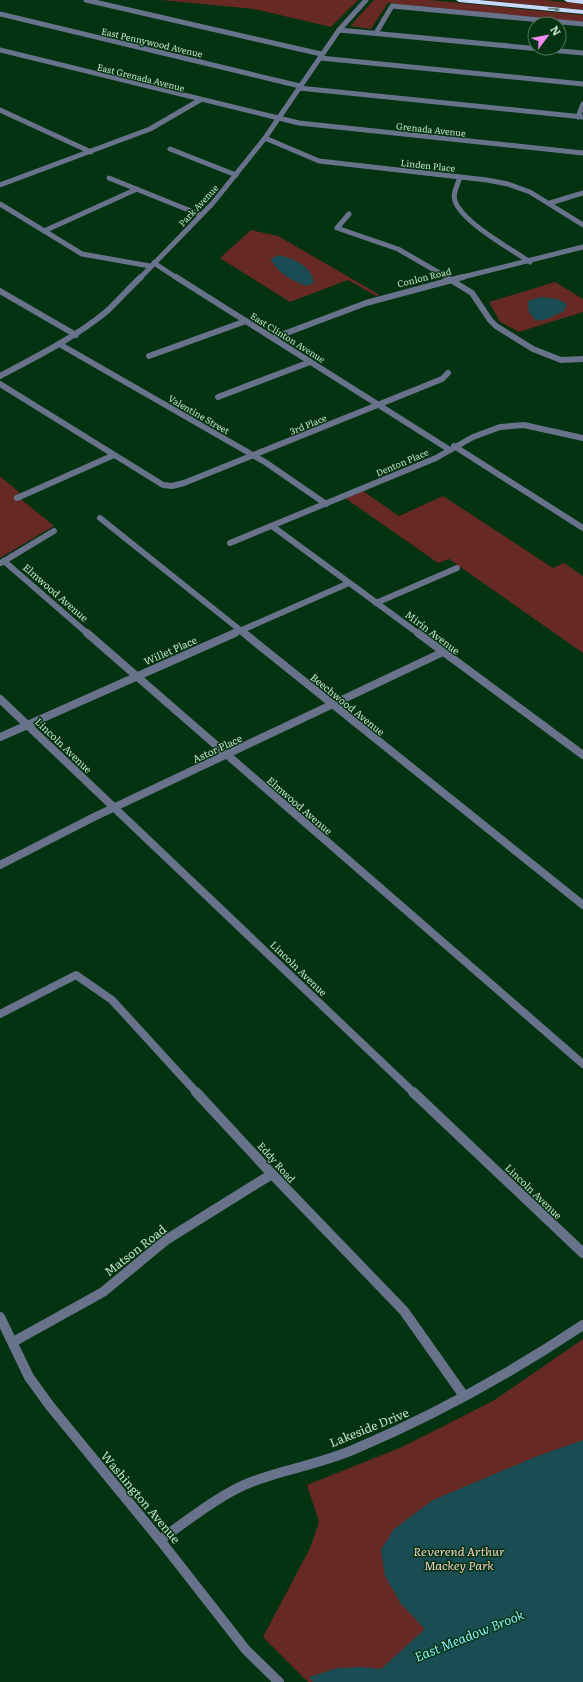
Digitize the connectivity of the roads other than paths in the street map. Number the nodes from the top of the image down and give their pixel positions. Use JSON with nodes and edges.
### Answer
{"nodes":[{"id":1,"x":86,"y":0,"type":"edge"},
{"id":2,"x":366,"y":0,"type":"edge"},
{"id":3,"x":460,"y":0,"type":"edge"},
{"id":4,"x":567,"y":0,"type":"edge"},
{"id":5,"x":583,"y":2,"type":"edge"},
{"id":6,"x":583,"y":12,"type":"edge"},
{"id":7,"x":0,"y":14,"type":"edge"},
{"id":8,"x":583,"y":24,"type":"edge"},
{"id":9,"x":339,"y":30,"type":"junction"},
{"id":10,"x":376,"y":33,"type":"junction"},
{"id":11,"x":0,"y":50,"type":"edge"},
{"id":12,"x":583,"y":53,"type":"edge"},
{"id":13,"x":320,"y":56,"type":"junction"},
{"id":14,"x":583,"y":84,"type":"edge"},
{"id":15,"x":299,"y":87,"type":"junction"},
{"id":16,"x":200,"y":100,"type":"junction"},
{"id":17,"x":583,"y":104,"type":"edge"},
{"id":18,"x":0,"y":110,"type":"edge"},
{"id":19,"x":580,"y":117,"type":"edge"},
{"id":20,"x":278,"y":119,"type":"junction"},
{"id":21,"x":265,"y":138,"type":"junction"},
{"id":22,"x":170,"y":150,"type":"dead end"},
{"id":23,"x":91,"y":152,"type":"junction"},
{"id":24,"x":583,"y":153,"type":"edge"},
{"id":25,"x":236,"y":175,"type":"junction"},
{"id":26,"x":460,"y":177,"type":"junction"},
{"id":27,"x":109,"y":178,"type":"dead end"},
{"id":28,"x":0,"y":185,"type":"edge"},
{"id":29,"x":137,"y":189,"type":"junction"},
{"id":30,"x":583,"y":193,"type":"edge"},
{"id":31,"x":550,"y":203,"type":"junction"},
{"id":32,"x":0,"y":204,"type":"edge"},
{"id":33,"x":8,"y":209,"type":"junction"},
{"id":34,"x":0,"y":212,"type":"edge"},
{"id":35,"x":348,"y":214,"type":"dead end"},
{"id":36,"x":201,"y":215,"type":"junction"},
{"id":37,"x":583,"y":225,"type":"edge"},
{"id":38,"x":44,"y":231,"type":"junction"},
{"id":39,"x":583,"y":247,"type":"edge"},
{"id":40,"x":530,"y":262,"type":"junction"},
{"id":41,"x":152,"y":265,"type":"junction"},
{"id":42,"x":450,"y":280,"type":"junction"},
{"id":43,"x":0,"y":291,"type":"edge"},
{"id":44,"x":3,"y":296,"type":"edge"},
{"id":45,"x":246,"y":321,"type":"junction"},
{"id":46,"x":76,"y":335,"type":"junction"},
{"id":47,"x":273,"y":338,"type":"junction"},
{"id":48,"x":61,"y":344,"type":"junction"},
{"id":49,"x":149,"y":356,"type":"dead end"},
{"id":50,"x":583,"y":359,"type":"edge"},
{"id":51,"x":310,"y":362,"type":"junction"},
{"id":52,"x":448,"y":373,"type":"dead end"},
{"id":53,"x":0,"y":376,"type":"edge"},
{"id":54,"x":0,"y":384,"type":"edge"},
{"id":55,"x":218,"y":397,"type":"dead end"},
{"id":56,"x":379,"y":405,"type":"junction"},
{"id":57,"x":583,"y":438,"type":"edge"},
{"id":58,"x":452,"y":448,"type":"junction"},
{"id":59,"x":114,"y":454,"type":"junction"},
{"id":60,"x":253,"y":456,"type":"junction"},
{"id":61,"x":17,"y":498,"type":"dead end"},
{"id":62,"x":326,"y":504,"type":"junction"},
{"id":63,"x":100,"y":518,"type":"dead end"},
{"id":64,"x":272,"y":526,"type":"junction"},
{"id":65,"x":583,"y":528,"type":"edge"},
{"id":66,"x":54,"y":531,"type":"dead end"},
{"id":67,"x":230,"y":543,"type":"dead end"},
{"id":68,"x":2,"y":562,"type":"edge"},
{"id":69,"x":456,"y":568,"type":"dead end"},
{"id":70,"x":349,"y":582,"type":"junction"},
{"id":71,"x":376,"y":603,"type":"junction"},
{"id":72,"x":240,"y":630,"type":"junction"},
{"id":73,"x":443,"y":652,"type":"junction"},
{"id":74,"x":137,"y":676,"type":"junction"},
{"id":75,"x":0,"y":699,"type":"edge"},
{"id":76,"x":332,"y":704,"type":"junction"},
{"id":77,"x":27,"y":725,"type":"junction"},
{"id":78,"x":0,"y":737,"type":"edge"},
{"id":79,"x":226,"y":754,"type":"junction"},
{"id":80,"x":583,"y":755,"type":"edge"},
{"id":81,"x":114,"y":808,"type":"junction"},
{"id":82,"x":0,"y":865,"type":"edge"},
{"id":83,"x":583,"y":905,"type":"edge"},
{"id":84,"x":0,"y":1014,"type":"edge"},
{"id":85,"x":583,"y":1064,"type":"edge"},
{"id":86,"x":272,"y":1174,"type":"junction"},
{"id":87,"x":583,"y":1253,"type":"edge"},
{"id":88,"x":0,"y":1317,"type":"edge"},
{"id":89,"x":583,"y":1325,"type":"edge"},
{"id":90,"x":13,"y":1342,"type":"junction"},
{"id":91,"x":464,"y":1396,"type":"junction"},
{"id":92,"x":160,"y":1540,"type":"junction"},
{"id":93,"x":279,"y":1682,"type":"edge"}],
"edges":[{"from":1,"to":13,"type":"street"},
{"from":2,"to":9,"type":"street","name":"Park Avenue"},
{"from":3,"to":6,"type":"highway","one_way":true},
{"from":4,"to":5,"type":"highway"},
{"from":7,"to":15,"type":"street","name":"East Pennywood Avenue"},
{"from":8,"to":10,"type":"street"},
{"from":9,"to":10,"type":"street"},
{"from":9,"to":13,"type":"street","name":"Park Avenue"},
{"from":10,"to":12,"type":"street"},
{"from":11,"to":16,"type":"street","name":"East Grenada Avenue"},
{"from":13,"to":14,"type":"street"},
{"from":13,"to":15,"type":"street","name":"Park Avenue"},
{"from":15,"to":19,"type":"street","name":"East Pennywood Avenue"},
{"from":15,"to":20,"type":"street","name":"Park Avenue"},
{"from":16,"to":20,"type":"street","name":"East Grenada Avenue"},
{"from":16,"to":23,"type":"street"},
{"from":17,"to":19,"type":"street"},
{"from":18,"to":23,"type":"street"},
{"from":20,"to":21,"type":"street","name":"Park Avenue"},
{"from":20,"to":24,"type":"street","name":"Grenada Avenue"},
{"from":21,"to":25,"type":"street","name":"Park Avenue"},
{"from":21,"to":26,"type":"street","name":"Linden Place"},
{"from":22,"to":25,"type":"street"},
{"from":23,"to":28,"type":"street"},
{"from":25,"to":36,"type":"street","name":"Park Avenue"},
{"from":26,"to":31,"type":"street","name":"Linden Place"},
{"from":26,"to":40,"type":"street"},
{"from":27,"to":29,"type":"street"},
{"from":29,"to":36,"type":"street"},
{"from":29,"to":38,"type":"street"},
{"from":30,"to":31,"type":"street"},
{"from":31,"to":37,"type":"street","name":"Linden Place"},
{"from":32,"to":33,"type":"street","name":"East Clinton Avenue"},
{"from":33,"to":34,"type":"street"},
{"from":33,"to":38,"type":"street","name":"East Clinton Avenue"},
{"from":35,"to":42,"type":"street"},
{"from":36,"to":41,"type":"street","name":"Park Avenue"},
{"from":38,"to":41,"type":"street","name":"East Clinton Avenue"},
{"from":39,"to":40,"type":"street","name":"Conlon Road"},
{"from":40,"to":42,"type":"street","name":"Conlon Road"},
{"from":41,"to":45,"type":"street","name":"East Clinton Avenue"},
{"from":41,"to":46,"type":"street","name":"Park Avenue"},
{"from":42,"to":47,"type":"street","name":"Conlon Road"},
{"from":42,"to":50,"type":"street"},
{"from":43,"to":44,"type":"street"},
{"from":44,"to":46,"type":"street"},
{"from":45,"to":47,"type":"street","name":"East Clinton Avenue"},
{"from":45,"to":49,"type":"street"},
{"from":46,"to":48,"type":"street","name":"Park Avenue"},
{"from":47,"to":51,"type":"street","name":"East Clinton Avenue"},
{"from":48,"to":53,"type":"street","name":"Park Avenue"},
{"from":48,"to":60,"type":"street","name":"Valentine Street"},
{"from":51,"to":55,"type":"street"},
{"from":51,"to":56,"type":"street","name":"East Clinton Avenue"},
{"from":52,"to":56,"type":"street","name":"3rd Place"},
{"from":54,"to":59,"type":"street"},
{"from":56,"to":58,"type":"street","name":"East Clinton Avenue"},
{"from":56,"to":60,"type":"street","name":"3rd Place"},
{"from":57,"to":58,"type":"street","name":"Denton Place"},
{"from":58,"to":62,"type":"street","name":"Denton Place"},
{"from":58,"to":65,"type":"street"},
{"from":59,"to":60,"type":"street","name":"3rd Place"},
{"from":59,"to":61,"type":"street"},
{"from":60,"to":62,"type":"street","name":"Valentine Street"},
{"from":62,"to":64,"type":"street","name":"Denton Place"},
{"from":63,"to":72,"type":"street","name":"Beechwood Avenue"},
{"from":64,"to":67,"type":"street","name":"Denton Place"},
{"from":64,"to":70,"type":"street","name":"Mirin Avenue"},
{"from":66,"to":68,"type":"street"},
{"from":68,"to":74,"type":"street","name":"Elmwood Avenue"},
{"from":69,"to":71,"type":"street"},
{"from":70,"to":71,"type":"street","name":"Mirin Avenue"},
{"from":70,"to":72,"type":"street","name":"Willet Place"},
{"from":71,"to":73,"type":"street","name":"Mirin Avenue"},
{"from":72,"to":74,"type":"street","name":"Willet Place"},
{"from":72,"to":76,"type":"street","name":"Beechwood Avenue"},
{"from":73,"to":76,"type":"street","name":"Astor Place"},
{"from":73,"to":80,"type":"street","name":"Mirin Avenue"},
{"from":74,"to":77,"type":"street","name":"Willet Place"},
{"from":74,"to":79,"type":"street","name":"Elmwood Avenue"},
{"from":75,"to":77,"type":"street","name":"Lincoln Avenue"},
{"from":76,"to":79,"type":"street","name":"Astor Place"},
{"from":76,"to":83,"type":"street","name":"Beechwood Avenue"},
{"from":77,"to":78,"type":"street","name":"Willet Place"},
{"from":77,"to":81,"type":"street","name":"Lincoln Avenue"},
{"from":79,"to":81,"type":"street","name":"Astor Place"},
{"from":79,"to":85,"type":"street","name":"Elmwood Avenue"},
{"from":81,"to":82,"type":"street","name":"Astor Place"},
{"from":81,"to":87,"type":"street","name":"Lincoln Avenue"},
{"from":84,"to":86,"type":"street","name":"Eddy Road"},
{"from":86,"to":90,"type":"street","name":"Matson Road"},
{"from":86,"to":91,"type":"street","name":"Eddy Road"},
{"from":88,"to":90,"type":"street","name":"Washington Avenue"},
{"from":89,"to":91,"type":"street","name":"Lakeside Drive"},
{"from":90,"to":92,"type":"street","name":"Washington Avenue"},
{"from":91,"to":92,"type":"street","name":"Lakeside Drive"},
{"from":92,"to":93,"type":"street","name":"Washington Avenue"}]}
